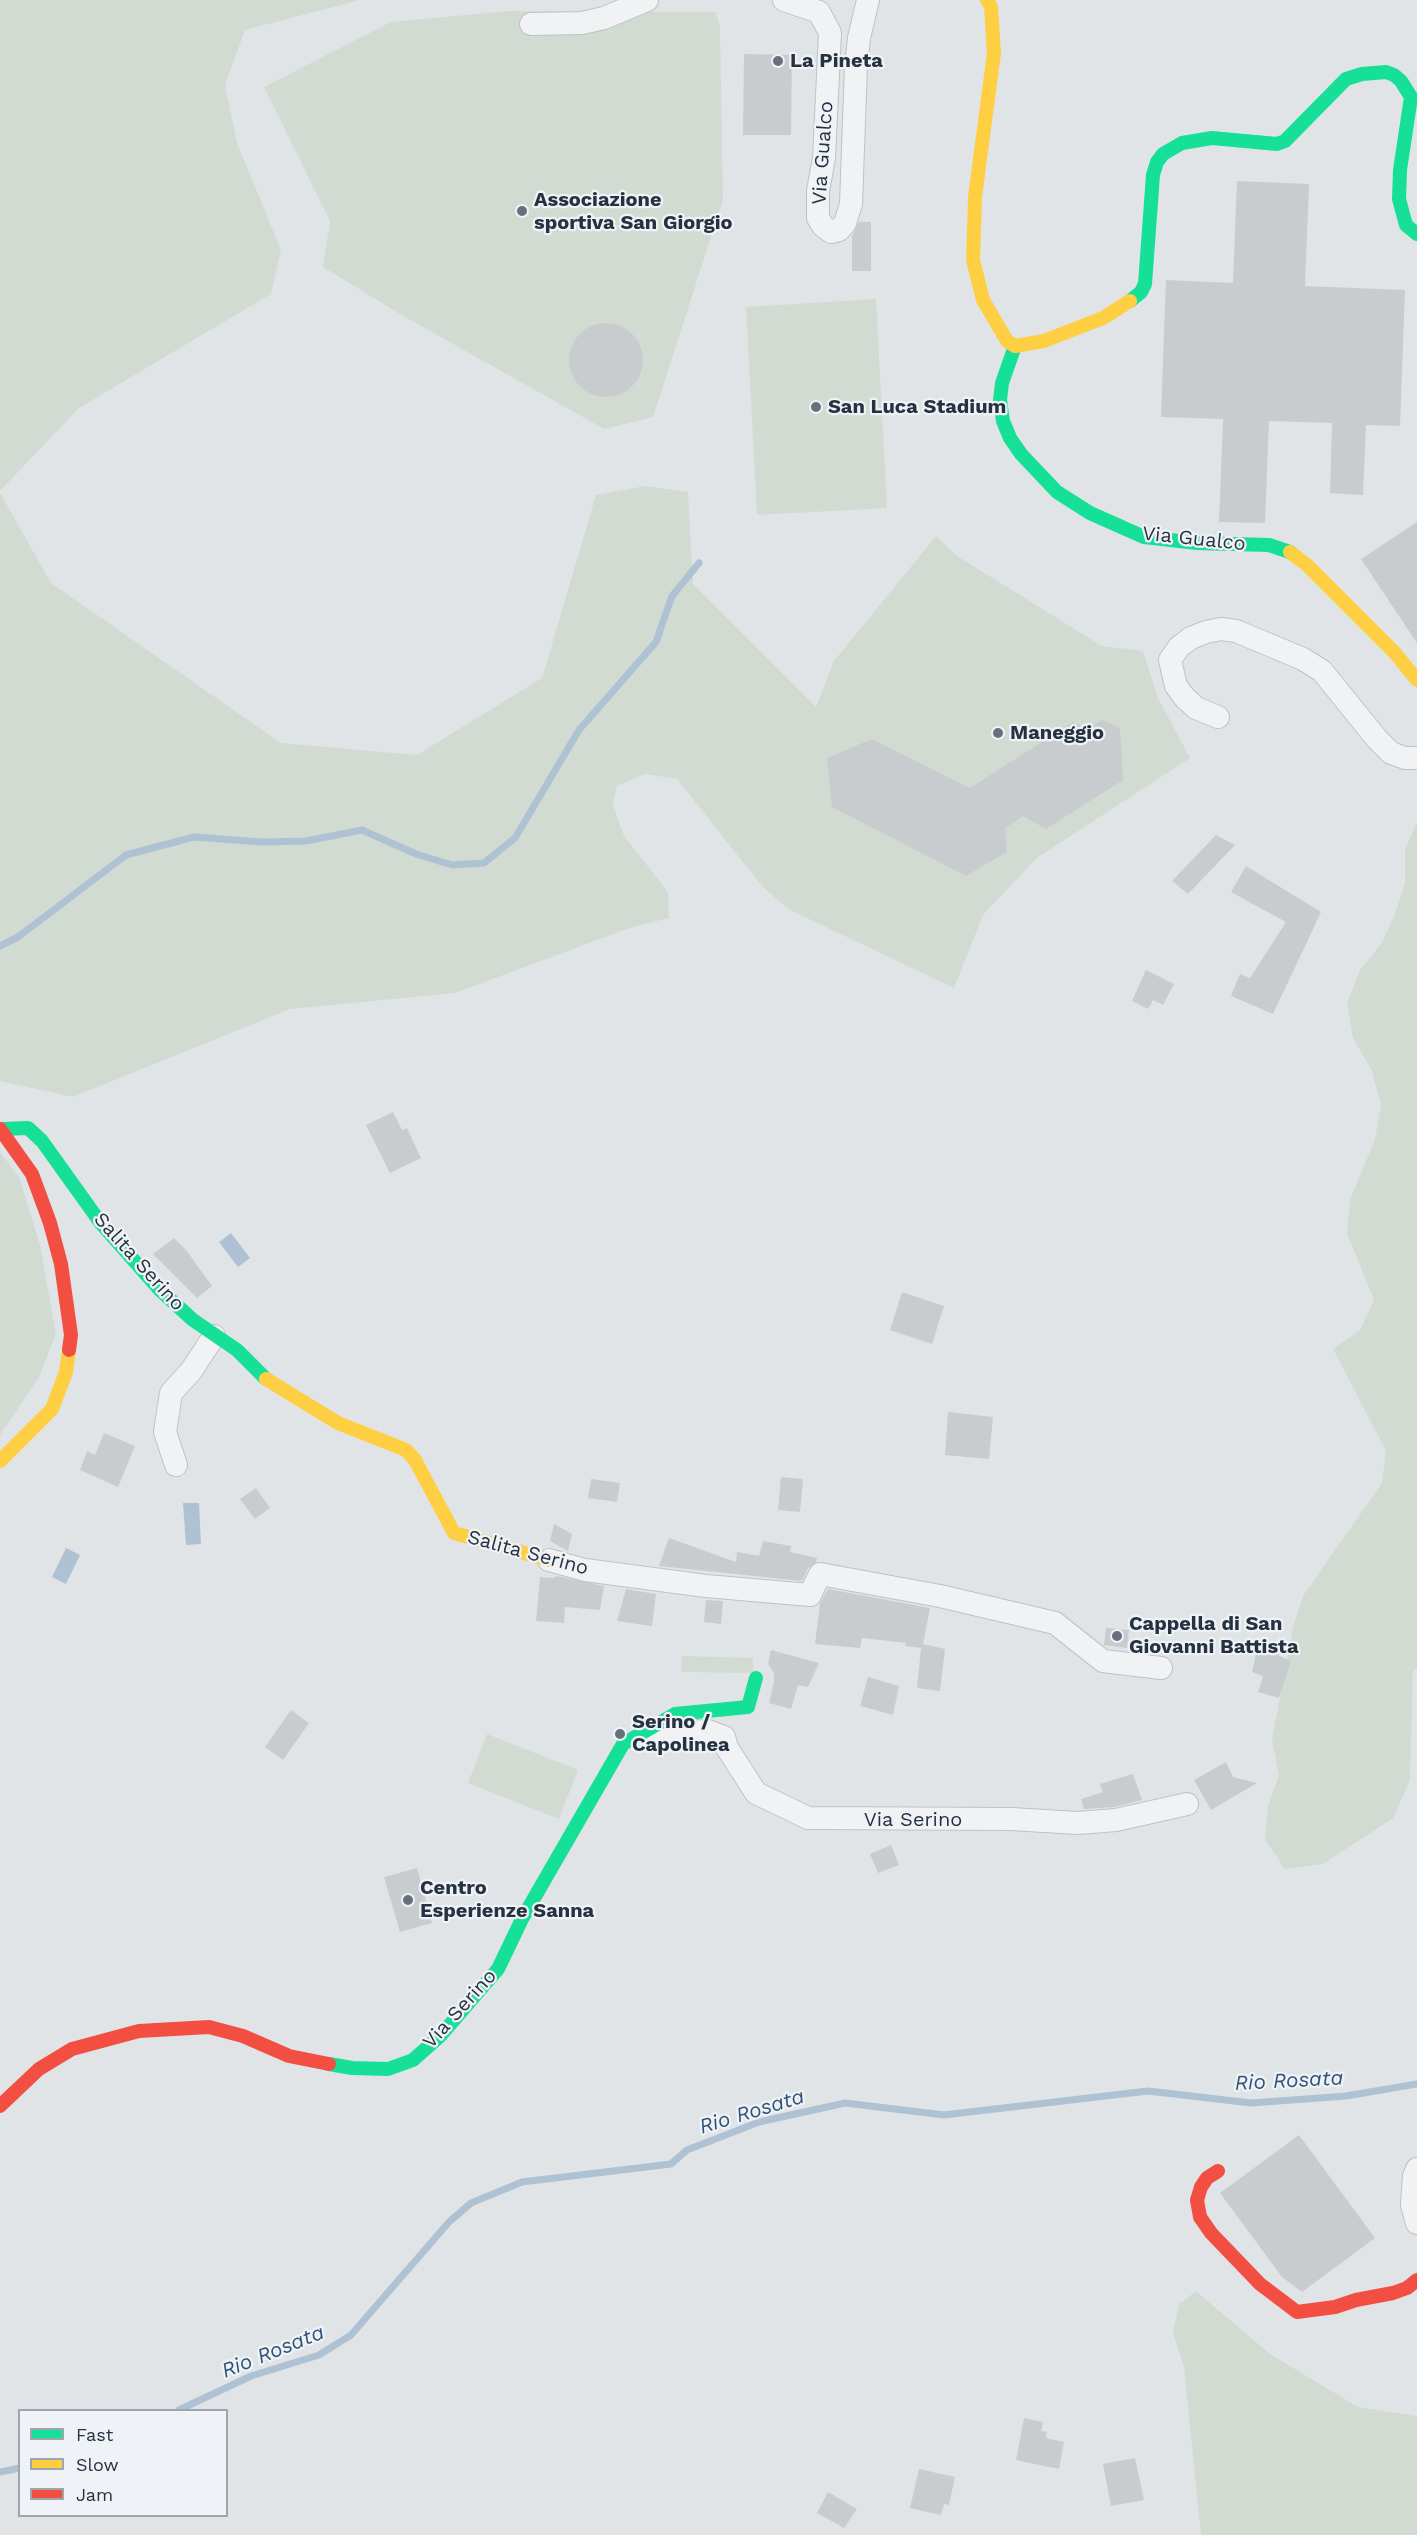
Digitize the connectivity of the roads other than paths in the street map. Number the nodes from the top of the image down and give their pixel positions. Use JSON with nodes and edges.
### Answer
{"nodes":[{"id":1,"x":647,"y":0,"type":"edge"},
{"id":2,"x":784,"y":0,"type":"edge"},
{"id":3,"x":868,"y":0,"type":"edge"},
{"id":4,"x":987,"y":0,"type":"edge"},
{"id":5,"x":531,"y":24,"type":"dead end"},
{"id":6,"x":1417,"y":234,"type":"edge"},
{"id":7,"x":1015,"y":346,"type":"junction"},
{"id":8,"x":1417,"y":680,"type":"edge"},
{"id":9,"x":1218,"y":717,"type":"dead end"},
{"id":10,"x":1417,"y":758,"type":"edge"},
{"id":11,"x":1,"y":1129,"type":"edge"},
{"id":12,"x":214,"y":1336,"type":"junction"},
{"id":13,"x":0,"y":1461,"type":"edge"},
{"id":14,"x":176,"y":1465,"type":"dead end"},
{"id":15,"x":549,"y":1560,"type":"joint"},
{"id":16,"x":1161,"y":1668,"type":"dead end"},
{"id":17,"x":756,"y":1678,"type":"dead end"},
{"id":18,"x":642,"y":1733,"type":"junction"},
{"id":19,"x":1187,"y":1804,"type":"dead end"},
{"id":20,"x":0,"y":2106,"type":"edge"},
{"id":21,"x":1417,"y":2169,"type":"edge"},
{"id":22,"x":1218,"y":2171,"type":"dead end"},
{"id":23,"x":1417,"y":2223,"type":"edge"},
{"id":24,"x":1417,"y":2280,"type":"edge"}],
"edges":[{"from":1,"to":5,"type":"street"},
{"from":2,"to":3,"type":"street","name":"Via Gualco"},
{"from":4,"to":7,"type":"street"},
{"from":6,"to":7,"type":"street"},
{"from":7,"to":8,"type":"street","name":"Via Gualco"},
{"from":9,"to":10,"type":"street"},
{"from":11,"to":12,"type":"street","name":"Salita Serino"},
{"from":11,"to":13,"type":"street"},
{"from":12,"to":14,"type":"street"},
{"from":12,"to":15,"type":"street","name":"Salita Serino"},
{"from":15,"to":16,"type":"street","name":"Salita Serino"},
{"from":17,"to":18,"type":"street","name":"Via Serino"},
{"from":18,"to":19,"type":"street","name":"Via Serino"},
{"from":18,"to":20,"type":"street","name":"Via Serino"},
{"from":21,"to":23,"type":"street"},
{"from":22,"to":24,"type":"street"}]}
